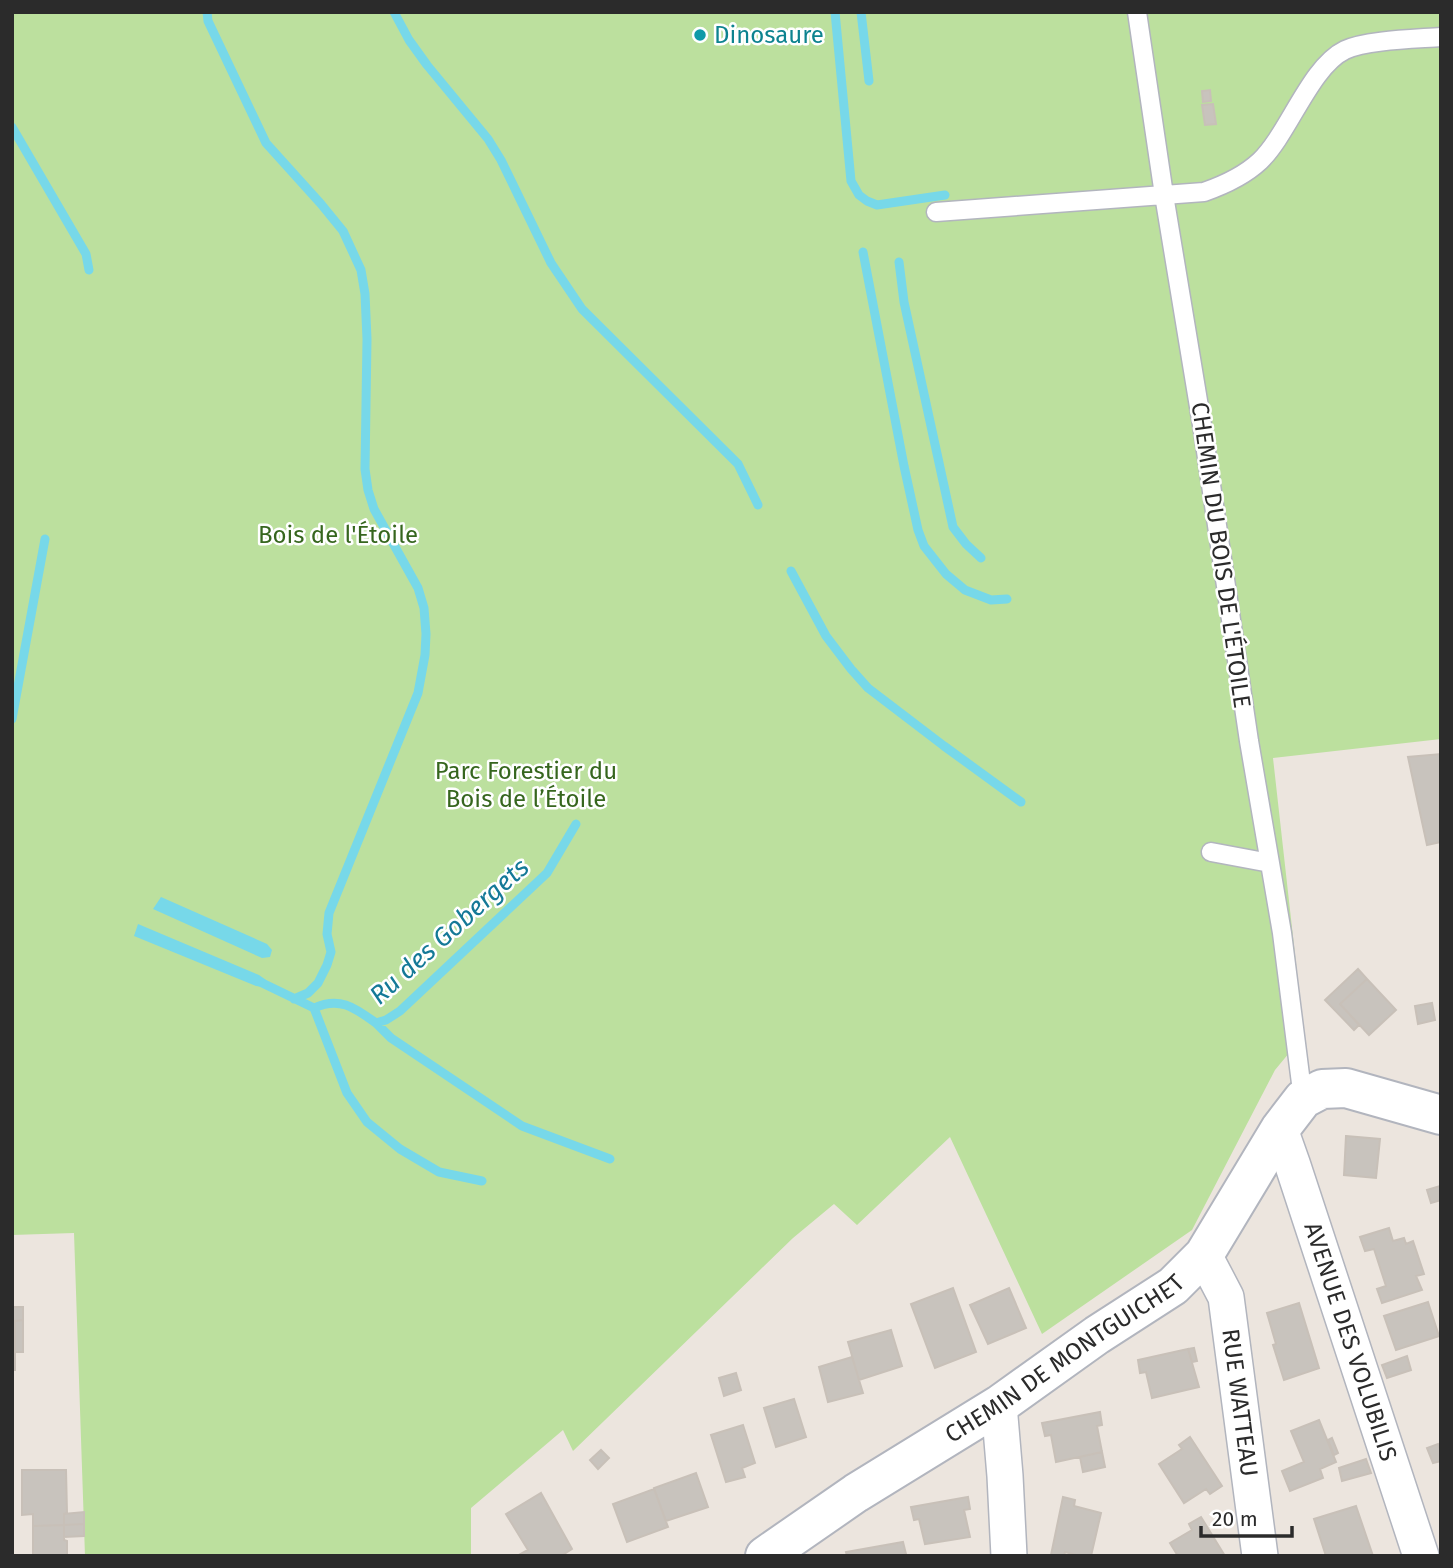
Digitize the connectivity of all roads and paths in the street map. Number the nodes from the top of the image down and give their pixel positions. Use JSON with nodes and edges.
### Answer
{"nodes":[{"id":1,"x":1137,"y":12,"type":"edge"},
{"id":2,"x":1441,"y":37,"type":"edge"},
{"id":3,"x":1164,"y":195,"type":"junction"},
{"id":4,"x":936,"y":212,"type":"dead end"},
{"id":5,"x":1211,"y":852,"type":"dead end"},
{"id":6,"x":1270,"y":863,"type":"junction"},
{"id":7,"x":1303,"y":1099,"type":"junction"},
{"id":8,"x":1441,"y":1115,"type":"edge"},
{"id":9,"x":1280,"y":1129,"type":"junction"},
{"id":10,"x":1204,"y":1255,"type":"junction"},
{"id":11,"x":999,"y":1405,"type":"junction"},
{"id":12,"x":765,"y":1556,"type":"edge"},
{"id":13,"x":1009,"y":1556,"type":"edge"},
{"id":14,"x":1260,"y":1556,"type":"edge"},
{"id":15,"x":1421,"y":1556,"type":"edge"}],
"edges":[{"from":1,"to":3,"type":"lane","name":"CHEMIN DU BOIS DE L'ÉTOILE"},
{"from":2,"to":3,"type":"lane"},
{"from":3,"to":4,"type":"lane"},
{"from":3,"to":6,"type":"lane","name":"CHEMIN DU BOIS DE L'ÉTOILE"},
{"from":5,"to":6,"type":"lane"},
{"from":6,"to":7,"type":"lane","name":"CHEMIN DU BOIS DE L'ÉTOILE"},
{"from":7,"to":8,"type":"street"},
{"from":7,"to":9,"type":"street","name":"CHEMIN DE MONTGUICHET"},
{"from":9,"to":10,"type":"street","name":"CHEMIN DE MONTGUICHET"},
{"from":9,"to":15,"type":"street","name":"AVENUE DES VOLUBILIS"},
{"from":10,"to":11,"type":"street","name":"CHEMIN DE MONTGUICHET"},
{"from":10,"to":14,"type":"street","name":"RUE WATTEAU"},
{"from":11,"to":12,"type":"street","name":"CHEMIN DE MONTGUICHET"},
{"from":11,"to":13,"type":"street"}]}
